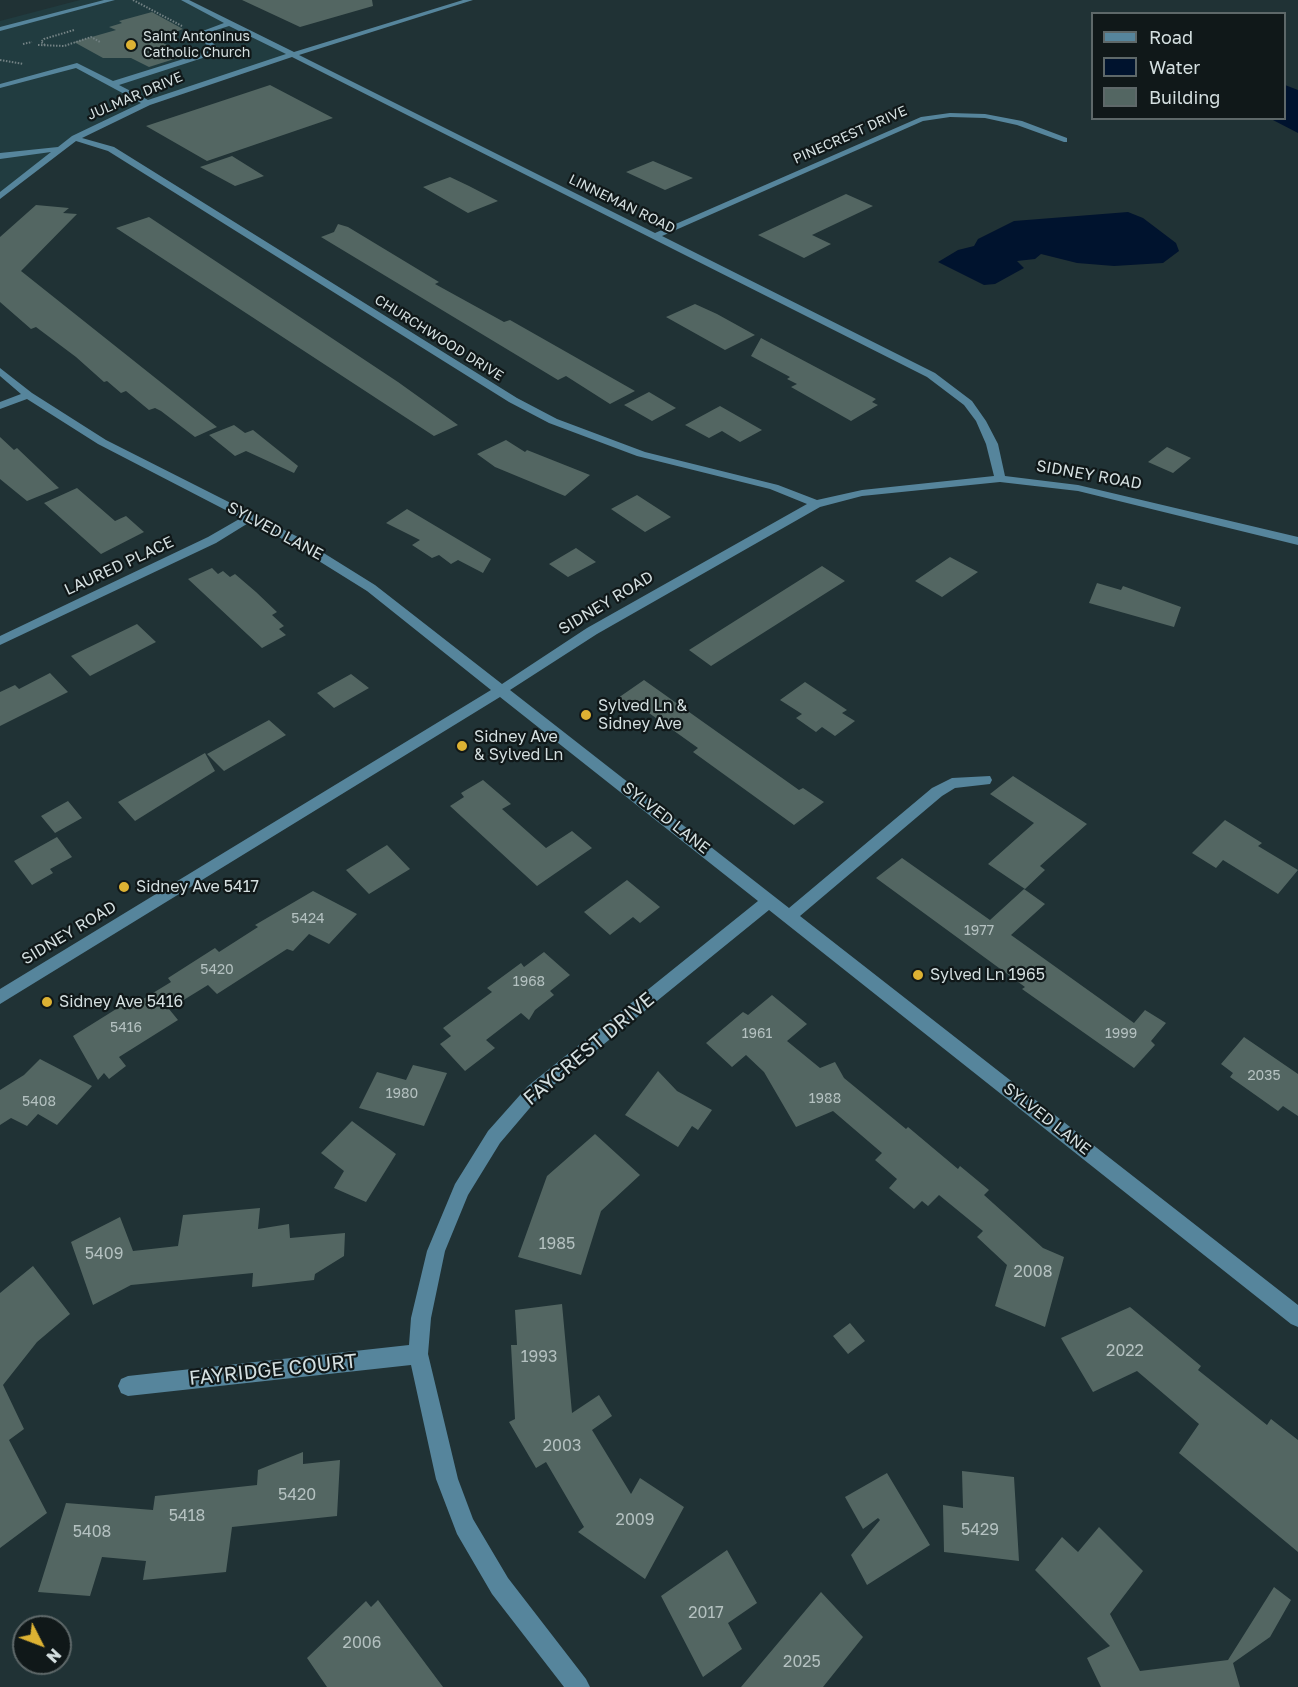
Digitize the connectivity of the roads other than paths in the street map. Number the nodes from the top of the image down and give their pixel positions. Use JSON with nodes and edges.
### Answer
{"nodes":[{"id":1,"x":112,"y":0,"type":"edge"},
{"id":2,"x":184,"y":0,"type":"edge"},
{"id":3,"x":470,"y":0,"type":"edge"},
{"id":4,"x":230,"y":23,"type":"junction"},
{"id":5,"x":0,"y":29,"type":"edge"},
{"id":6,"x":293,"y":55,"type":"junction"},
{"id":7,"x":113,"y":84,"type":"junction"},
{"id":8,"x":0,"y":86,"type":"edge"},
{"id":9,"x":147,"y":103,"type":"junction"},
{"id":10,"x":75,"y":138,"type":"junction"},
{"id":11,"x":1064,"y":140,"type":"dead end"},
{"id":12,"x":57,"y":149,"type":"junction"},
{"id":13,"x":0,"y":156,"type":"edge"},
{"id":14,"x":0,"y":182,"type":"edge"},
{"id":15,"x":9,"y":189,"type":"junction"},
{"id":16,"x":0,"y":196,"type":"edge"},
{"id":17,"x":655,"y":236,"type":"junction"},
{"id":18,"x":0,"y":371,"type":"edge"},
{"id":19,"x":28,"y":395,"type":"junction"},
{"id":20,"x":0,"y":406,"type":"edge"},
{"id":21,"x":1000,"y":478,"type":"junction"},
{"id":22,"x":816,"y":504,"type":"junction"},
{"id":23,"x":250,"y":517,"type":"junction"},
{"id":24,"x":1298,"y":541,"type":"edge"},
{"id":25,"x":0,"y":641,"type":"edge"},
{"id":26,"x":502,"y":689,"type":"junction"},
{"id":27,"x":985,"y":780,"type":"dead end"},
{"id":28,"x":771,"y":900,"type":"junction"},
{"id":29,"x":790,"y":916,"type":"junction"},
{"id":30,"x":0,"y":997,"type":"edge"},
{"id":31,"x":1298,"y":1317,"type":"edge"},
{"id":32,"x":418,"y":1354,"type":"junction"},
{"id":33,"x":128,"y":1386,"type":"dead end"},
{"id":34,"x":578,"y":1687,"type":"edge"}],
"edges":[{"from":1,"to":5,"type":"street"},
{"from":2,"to":4,"type":"street","name":"LINNEMAN ROAD"},
{"from":3,"to":6,"type":"street","name":"JULMAR DRIVE"},
{"from":4,"to":6,"type":"street","name":"LINNEMAN ROAD"},
{"from":4,"to":7,"type":"street"},
{"from":6,"to":9,"type":"street","name":"JULMAR DRIVE"},
{"from":6,"to":17,"type":"street","name":"LINNEMAN ROAD"},
{"from":7,"to":8,"type":"street"},
{"from":7,"to":9,"type":"street"},
{"from":9,"to":10,"type":"street","name":"JULMAR DRIVE"},
{"from":10,"to":12,"type":"street","name":"JULMAR DRIVE"},
{"from":10,"to":22,"type":"street","name":"CHURCHWOOD DRIVE"},
{"from":11,"to":17,"type":"street","name":"PINECREST DRIVE"},
{"from":12,"to":13,"type":"street"},
{"from":12,"to":15,"type":"street","name":"JULMAR DRIVE"},
{"from":14,"to":15,"type":"street"},
{"from":15,"to":16,"type":"street","name":"JULMAR DRIVE"},
{"from":17,"to":21,"type":"street","name":"LINNEMAN ROAD"},
{"from":18,"to":19,"type":"street","name":"SYLVED LANE"},
{"from":19,"to":20,"type":"street"},
{"from":19,"to":23,"type":"street","name":"SYLVED LANE"},
{"from":21,"to":22,"type":"street","name":"SIDNEY ROAD"},
{"from":21,"to":24,"type":"street","name":"SIDNEY ROAD"},
{"from":22,"to":26,"type":"street","name":"SIDNEY ROAD"},
{"from":23,"to":25,"type":"street","name":"LAURED PLACE"},
{"from":23,"to":26,"type":"street","name":"SYLVED LANE"},
{"from":26,"to":28,"type":"street","name":"SYLVED LANE"},
{"from":26,"to":30,"type":"street","name":"SIDNEY ROAD"},
{"from":27,"to":29,"type":"street"},
{"from":28,"to":29,"type":"street","name":"SYLVED LANE"},
{"from":28,"to":32,"type":"street","name":"FAYCREST DRIVE"},
{"from":29,"to":31,"type":"street","name":"SYLVED LANE"},
{"from":32,"to":33,"type":"street","name":"FAYRIDGE COURT"},
{"from":32,"to":34,"type":"street","name":"FAYCREST DRIVE"}]}
